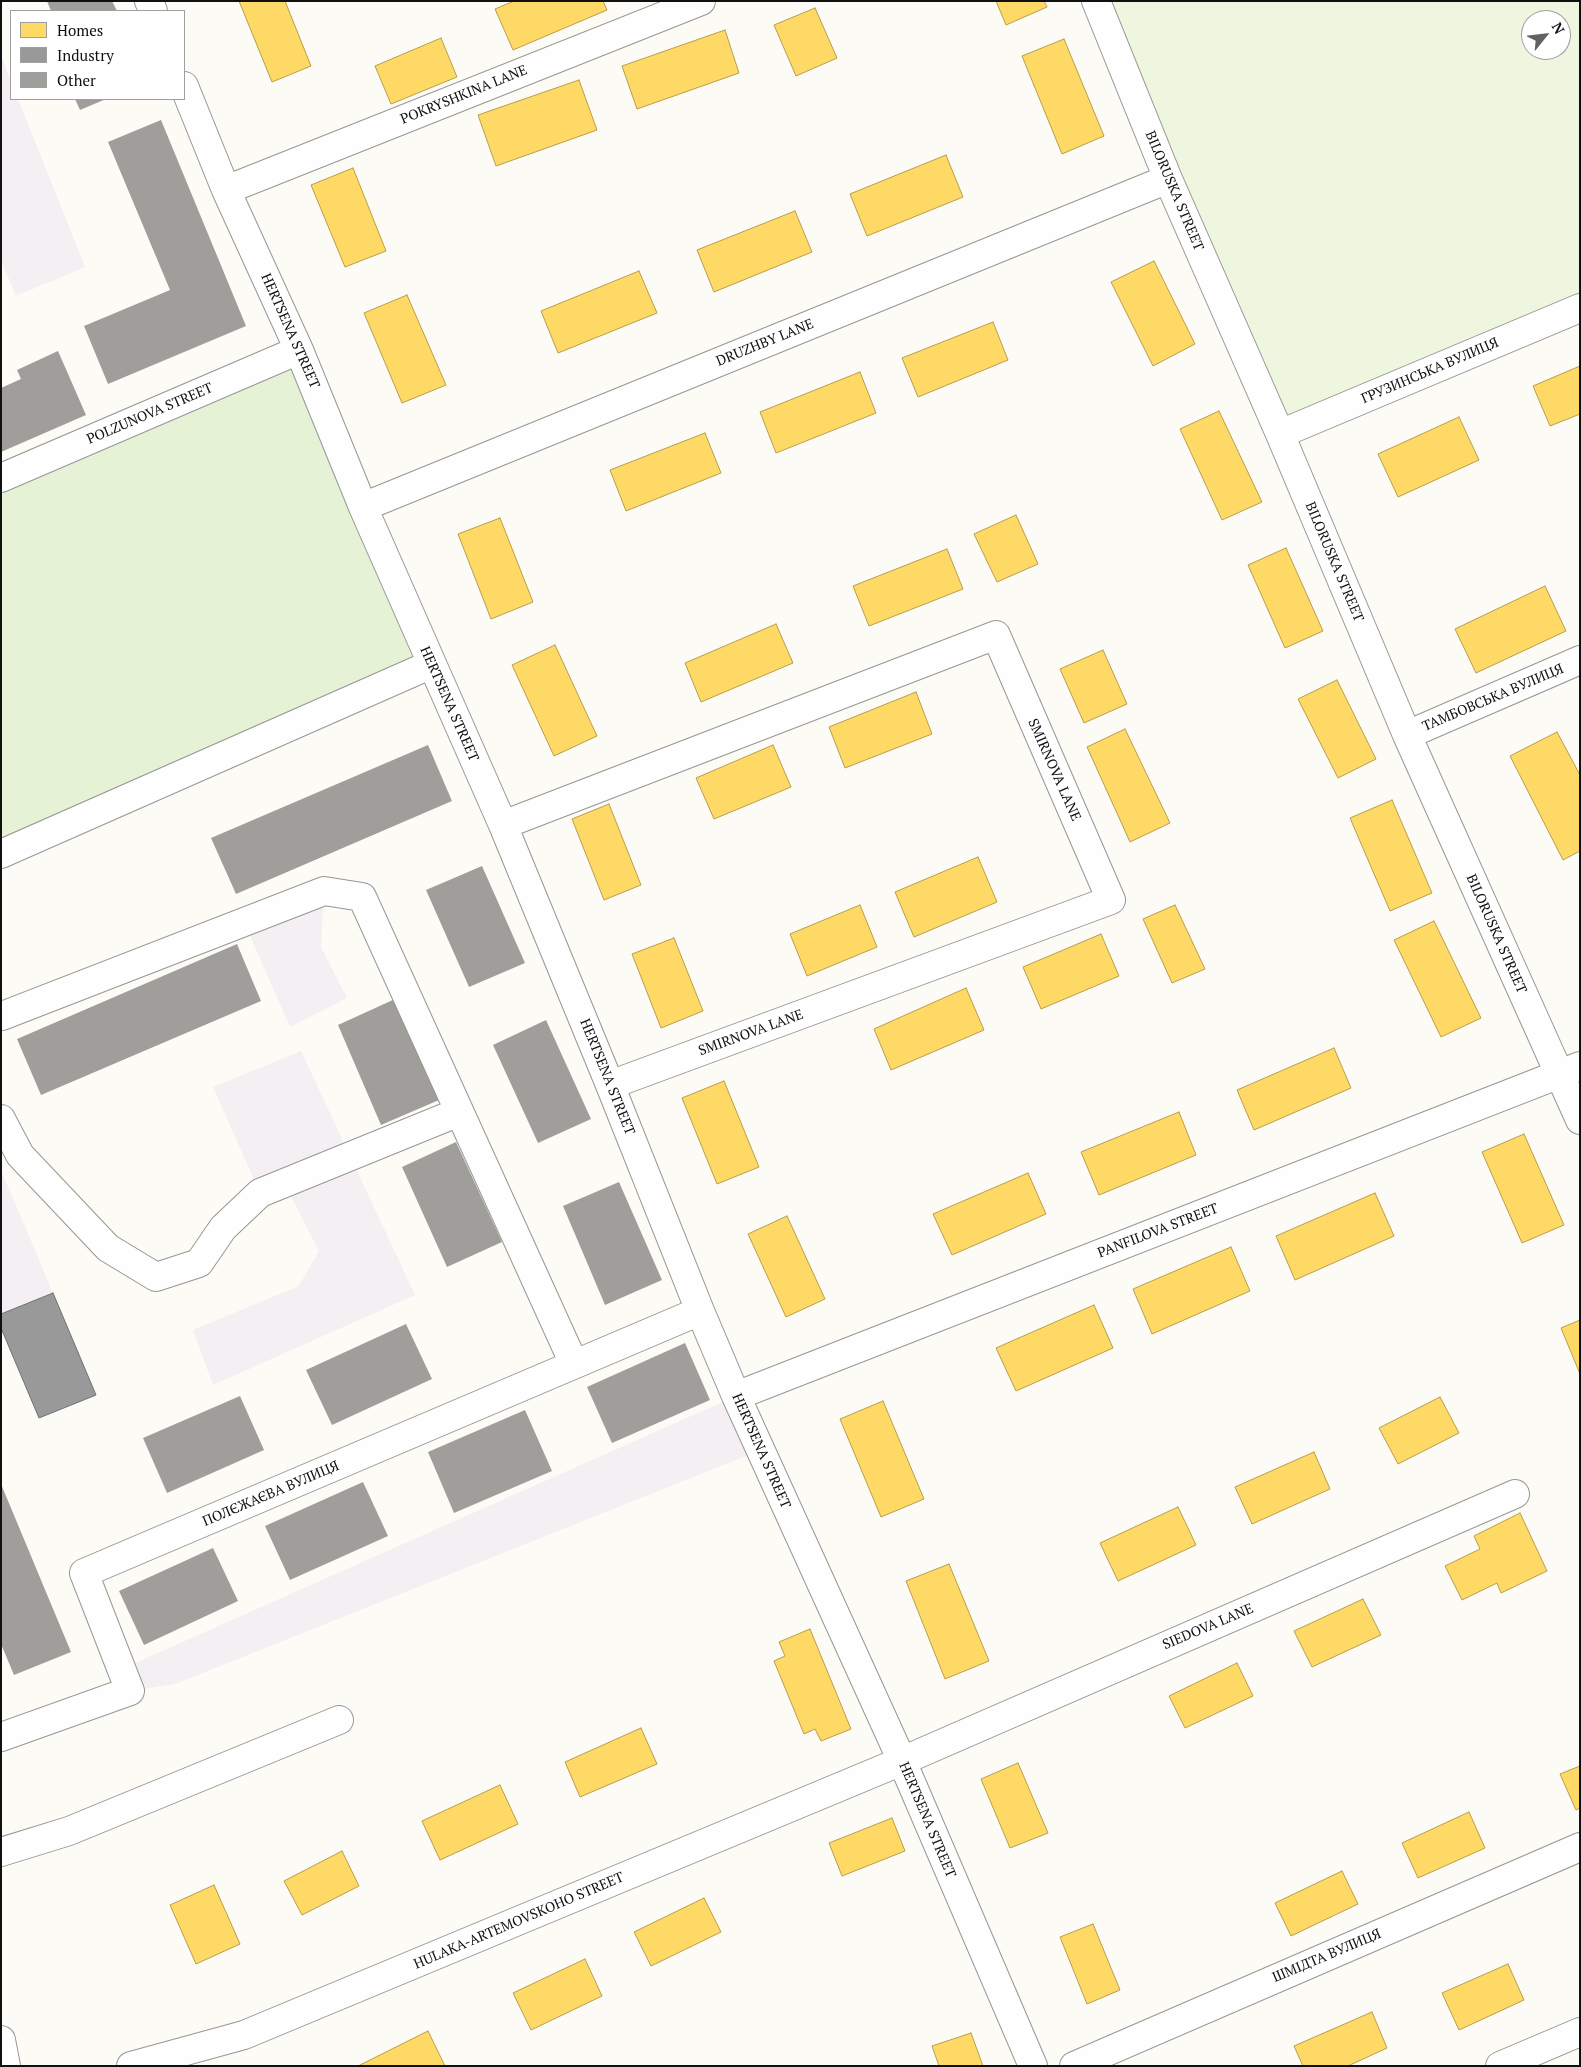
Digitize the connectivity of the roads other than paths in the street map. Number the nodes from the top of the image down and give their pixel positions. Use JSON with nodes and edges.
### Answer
{"nodes":[{"id":1,"x":701,"y":1,"type":"edge"},
{"id":2,"x":1096,"y":1,"type":"edge"},
{"id":3,"x":185,"y":88,"type":"edge"},
{"id":4,"x":1168,"y":179,"type":"junction"},
{"id":5,"x":226,"y":190,"type":"junction"},
{"id":6,"x":1580,"y":308,"type":"edge"},
{"id":7,"x":299,"y":350,"type":"junction"},
{"id":8,"x":1280,"y":434,"type":"junction"},
{"id":9,"x":1,"y":478,"type":"edge"},
{"id":10,"x":363,"y":507,"type":"junction"},
{"id":11,"x":1580,"y":660,"type":"edge"},
{"id":12,"x":432,"y":664,"type":"junction"},
{"id":13,"x":1407,"y":735,"type":"junction"},
{"id":14,"x":503,"y":825,"type":"junction"},
{"id":15,"x":1,"y":854,"type":"edge"},
{"id":16,"x":2,"y":1016,"type":"edge"},
{"id":17,"x":1570,"y":1071,"type":"edge"},
{"id":18,"x":610,"y":1085,"type":"junction"},
{"id":19,"x":459,"y":1112,"type":"junction"},
{"id":20,"x":1,"y":1119,"type":"edge"},
{"id":21,"x":1580,"y":1120,"type":"edge"},
{"id":22,"x":700,"y":1311,"type":"junction"},
{"id":23,"x":574,"y":1364,"type":"junction"},
{"id":24,"x":736,"y":1396,"type":"junction"},
{"id":25,"x":1515,"y":1494,"type":"dead end"},
{"id":26,"x":338,"y":1720,"type":"dead end"},
{"id":27,"x":1,"y":1737,"type":"edge"},
{"id":28,"x":902,"y":1761,"type":"junction"},
{"id":29,"x":1580,"y":1847,"type":"edge"},
{"id":30,"x":1,"y":1852,"type":"edge"},
{"id":31,"x":1580,"y":2032,"type":"edge"},
{"id":32,"x":1,"y":2040,"type":"edge"},
{"id":33,"x":6,"y":2066,"type":"edge"},
{"id":34,"x":131,"y":2066,"type":"edge"},
{"id":35,"x":1033,"y":2066,"type":"edge"},
{"id":36,"x":1074,"y":2066,"type":"edge"},
{"id":37,"x":1500,"y":2066,"type":"edge"}],
"edges":[{"from":1,"to":5,"type":"street","name":"POKRYSHKINA LANE"},
{"from":2,"to":4,"type":"street","name":"BILORUSKA STREET"},
{"from":3,"to":5,"type":"street","name":"HERTSENA STREET"},
{"from":4,"to":8,"type":"street","name":"BILORUSKA STREET"},
{"from":4,"to":10,"type":"street","name":"DRUZHBY LANE"},
{"from":5,"to":7,"type":"street","name":"HERTSENA STREET"},
{"from":6,"to":8,"type":"street","name":"ГРУЗИНСЬКА ВУЛИЦЯ"},
{"from":7,"to":9,"type":"street","name":"POLZUNOVA STREET"},
{"from":7,"to":10,"type":"street","name":"HERTSENA STREET"},
{"from":8,"to":13,"type":"street","name":"BILORUSKA STREET"},
{"from":10,"to":12,"type":"street","name":"HERTSENA STREET"},
{"from":11,"to":13,"type":"street","name":"ТАМБОВСЬКА ВУЛИЦЯ"},
{"from":12,"to":14,"type":"street","name":"HERTSENA STREET"},
{"from":12,"to":15,"type":"street"},
{"from":13,"to":17,"type":"street","name":"BILORUSKA STREET"},
{"from":14,"to":18,"type":"street","name":"HERTSENA STREET"},
{"from":14,"to":18,"type":"street","name":"SMIRNOVA LANE"},
{"from":16,"to":19,"type":"street"},
{"from":17,"to":21,"type":"street","name":"BILORUSKA STREET"},
{"from":17,"to":24,"type":"street","name":"PANFILOVA STREET"},
{"from":18,"to":22,"type":"street","name":"HERTSENA STREET"},
{"from":19,"to":20,"type":"street"},
{"from":19,"to":23,"type":"street"},
{"from":22,"to":23,"type":"street","name":"ПОЛЄЖАЄВА ВУЛИЦЯ"},
{"from":22,"to":24,"type":"street","name":"HERTSENA STREET"},
{"from":23,"to":27,"type":"street","name":"ПОЛЄЖАЄВА ВУЛИЦЯ"},
{"from":24,"to":28,"type":"street","name":"HERTSENA STREET"},
{"from":25,"to":28,"type":"street","name":"SIEDOVA LANE"},
{"from":26,"to":30,"type":"street"},
{"from":28,"to":34,"type":"street","name":"HULAKA-ARTEMOVSKOHO STREET"},
{"from":28,"to":35,"type":"street","name":"HERTSENA STREET"},
{"from":29,"to":36,"type":"street","name":"ШМІДТА ВУЛИЦЯ"},
{"from":31,"to":37,"type":"street"},
{"from":32,"to":33,"type":"street"}]}
